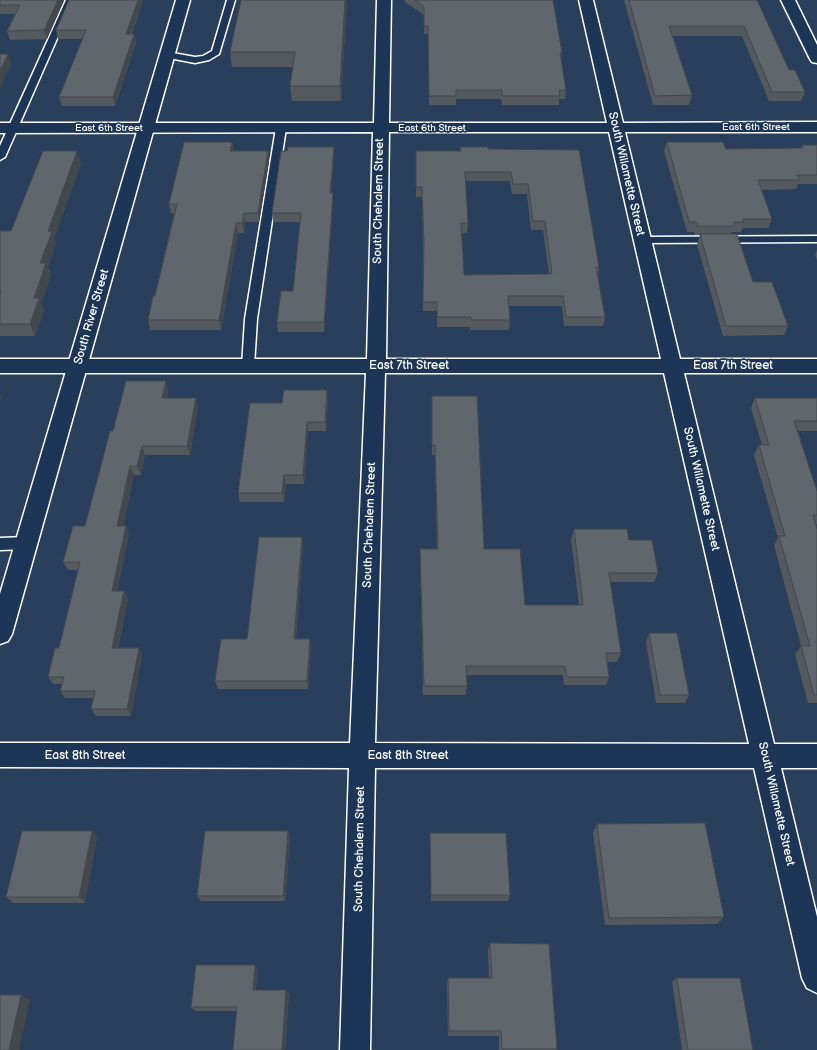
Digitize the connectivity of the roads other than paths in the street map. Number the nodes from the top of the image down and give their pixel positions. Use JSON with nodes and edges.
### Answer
{"nodes":[{"id":1,"x":70,"y":0,"type":"edge"},
{"id":2,"x":183,"y":0,"type":"edge"},
{"id":3,"x":231,"y":0,"type":"edge"},
{"id":4,"x":384,"y":0,"type":"edge"},
{"id":5,"x":586,"y":0,"type":"edge"},
{"id":6,"x":788,"y":0,"type":"edge"},
{"id":7,"x":813,"y":42,"type":"edge"},
{"id":8,"x":167,"y":55,"type":"junction"},
{"id":9,"x":817,"y":59,"type":"edge"},
{"id":10,"x":817,"y":127,"type":"edge"},
{"id":11,"x":6,"y":128,"type":"edge"},
{"id":12,"x":146,"y":128,"type":"junction"},
{"id":13,"x":281,"y":128,"type":"junction"},
{"id":14,"x":380,"y":128,"type":"junction"},
{"id":15,"x":615,"y":128,"type":"junction"},
{"id":16,"x":0,"y":157,"type":"edge"},
{"id":17,"x":817,"y":239,"type":"edge"},
{"id":18,"x":642,"y":240,"type":"junction"},
{"id":19,"x":0,"y":366,"type":"edge"},
{"id":20,"x":78,"y":366,"type":"junction"},
{"id":21,"x":248,"y":366,"type":"junction"},
{"id":22,"x":376,"y":366,"type":"junction"},
{"id":23,"x":672,"y":366,"type":"junction"},
{"id":24,"x":817,"y":366,"type":"edge"},
{"id":25,"x":0,"y":544,"type":"edge"},
{"id":26,"x":26,"y":544,"type":"junction"},
{"id":27,"x":0,"y":634,"type":"edge"},
{"id":28,"x":0,"y":756,"type":"edge"},
{"id":29,"x":362,"y":756,"type":"junction"},
{"id":30,"x":765,"y":756,"type":"junction"},
{"id":31,"x":817,"y":756,"type":"edge"},
{"id":32,"x":817,"y":978,"type":"edge"},
{"id":33,"x":355,"y":1050,"type":"edge"}],
"edges":[{"from":1,"to":11,"type":"lane"},
{"from":2,"to":8,"type":"street","name":"South River Street"},
{"from":3,"to":8,"type":"lane"},
{"from":4,"to":14,"type":"street","name":"South Chehalem Street"},
{"from":5,"to":15,"type":"street","name":"South Willamette Street"},
{"from":6,"to":7,"type":"street"},
{"from":7,"to":9,"type":"street"},
{"from":8,"to":12,"type":"street","name":"South River Street"},
{"from":10,"to":15,"type":"street","name":"East 6th Street"},
{"from":11,"to":12,"type":"street","name":"East 6th Street"},
{"from":11,"to":16,"type":"lane"},
{"from":12,"to":13,"type":"street","name":"East 6th Street"},
{"from":12,"to":20,"type":"street","name":"South River Street"},
{"from":13,"to":14,"type":"street","name":"East 6th Street"},
{"from":13,"to":21,"type":"lane"},
{"from":14,"to":15,"type":"street","name":"East 6th Street"},
{"from":14,"to":22,"type":"street","name":"South Chehalem Street"},
{"from":15,"to":18,"type":"street","name":"South Willamette Street"},
{"from":17,"to":18,"type":"lane"},
{"from":18,"to":23,"type":"street","name":"South Willamette Street"},
{"from":19,"to":20,"type":"street","name":"East 7th Street"},
{"from":20,"to":21,"type":"street","name":"East 7th Street"},
{"from":20,"to":26,"type":"street","name":"South River Street"},
{"from":21,"to":22,"type":"street","name":"East 7th Street"},
{"from":22,"to":23,"type":"street","name":"East 7th Street"},
{"from":22,"to":29,"type":"street","name":"South Chehalem Street"},
{"from":23,"to":24,"type":"street","name":"East 7th Street"},
{"from":23,"to":30,"type":"street","name":"South Willamette Street"},
{"from":25,"to":26,"type":"lane"},
{"from":26,"to":27,"type":"street","name":"South River Street"},
{"from":28,"to":29,"type":"street","name":"East 8th Street"},
{"from":29,"to":30,"type":"street","name":"East 8th Street"},
{"from":29,"to":33,"type":"street","name":"South Chehalem Street"},
{"from":30,"to":31,"type":"street","name":"East 8th Street"},
{"from":30,"to":32,"type":"street","name":"South Willamette Street"}]}
